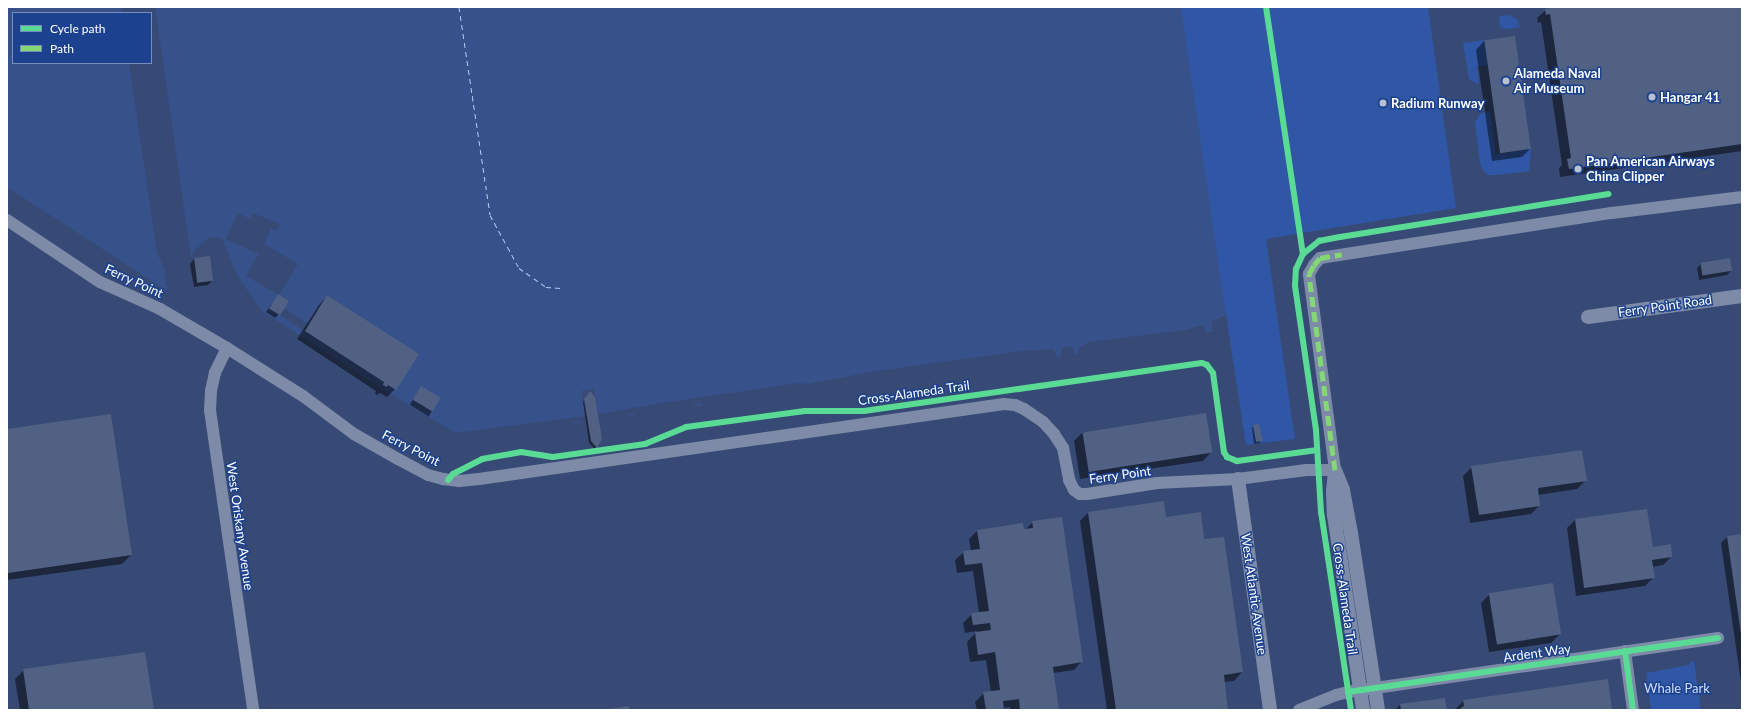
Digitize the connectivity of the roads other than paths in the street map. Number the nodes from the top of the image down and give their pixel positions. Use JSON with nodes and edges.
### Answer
{"nodes":[{"id":1,"x":1742,"y":197,"type":"edge"},
{"id":2,"x":7,"y":220,"type":"edge"},
{"id":3,"x":1742,"y":296,"type":"edge"},
{"id":4,"x":1588,"y":317,"type":"dead end"},
{"id":5,"x":227,"y":348,"type":"junction"},
{"id":6,"x":1335,"y":470,"type":"junction"},
{"id":7,"x":1238,"y":479,"type":"junction"},
{"id":8,"x":1718,"y":638,"type":"dead end"},
{"id":9,"x":1625,"y":651,"type":"junction"},
{"id":10,"x":1374,"y":688,"type":"junction"},
{"id":11,"x":1360,"y":690,"type":"junction"},
{"id":12,"x":253,"y":710,"type":"edge"},
{"id":13,"x":1270,"y":710,"type":"edge"},
{"id":14,"x":1299,"y":710,"type":"edge"},
{"id":15,"x":1363,"y":710,"type":"edge"},
{"id":16,"x":1378,"y":710,"type":"edge"},
{"id":17,"x":1633,"y":710,"type":"edge"}],
"edges":[{"from":1,"to":6,"type":"street"},
{"from":2,"to":5,"type":"street","name":"Ferry Point"},
{"from":3,"to":4,"type":"street","name":"Ferry Point Road"},
{"from":5,"to":7,"type":"street","name":"Ferry Point"},
{"from":5,"to":12,"type":"street","name":"West Oriskany Avenue"},
{"from":6,"to":7,"type":"street","name":"Ferry Point"},
{"from":6,"to":10,"type":"street"},
{"from":6,"to":11,"type":"street"},
{"from":7,"to":13,"type":"street","name":"West Atlantic Avenue"},
{"from":8,"to":9,"type":"street","name":"Ardent Way"},
{"from":9,"to":10,"type":"street","name":"Ardent Way"},
{"from":9,"to":17,"type":"street"},
{"from":10,"to":11,"type":"street","name":"Ardent Way"},
{"from":10,"to":16,"type":"street"},
{"from":11,"to":14,"type":"street","name":"Ardent Way"},
{"from":11,"to":15,"type":"street"}]}
